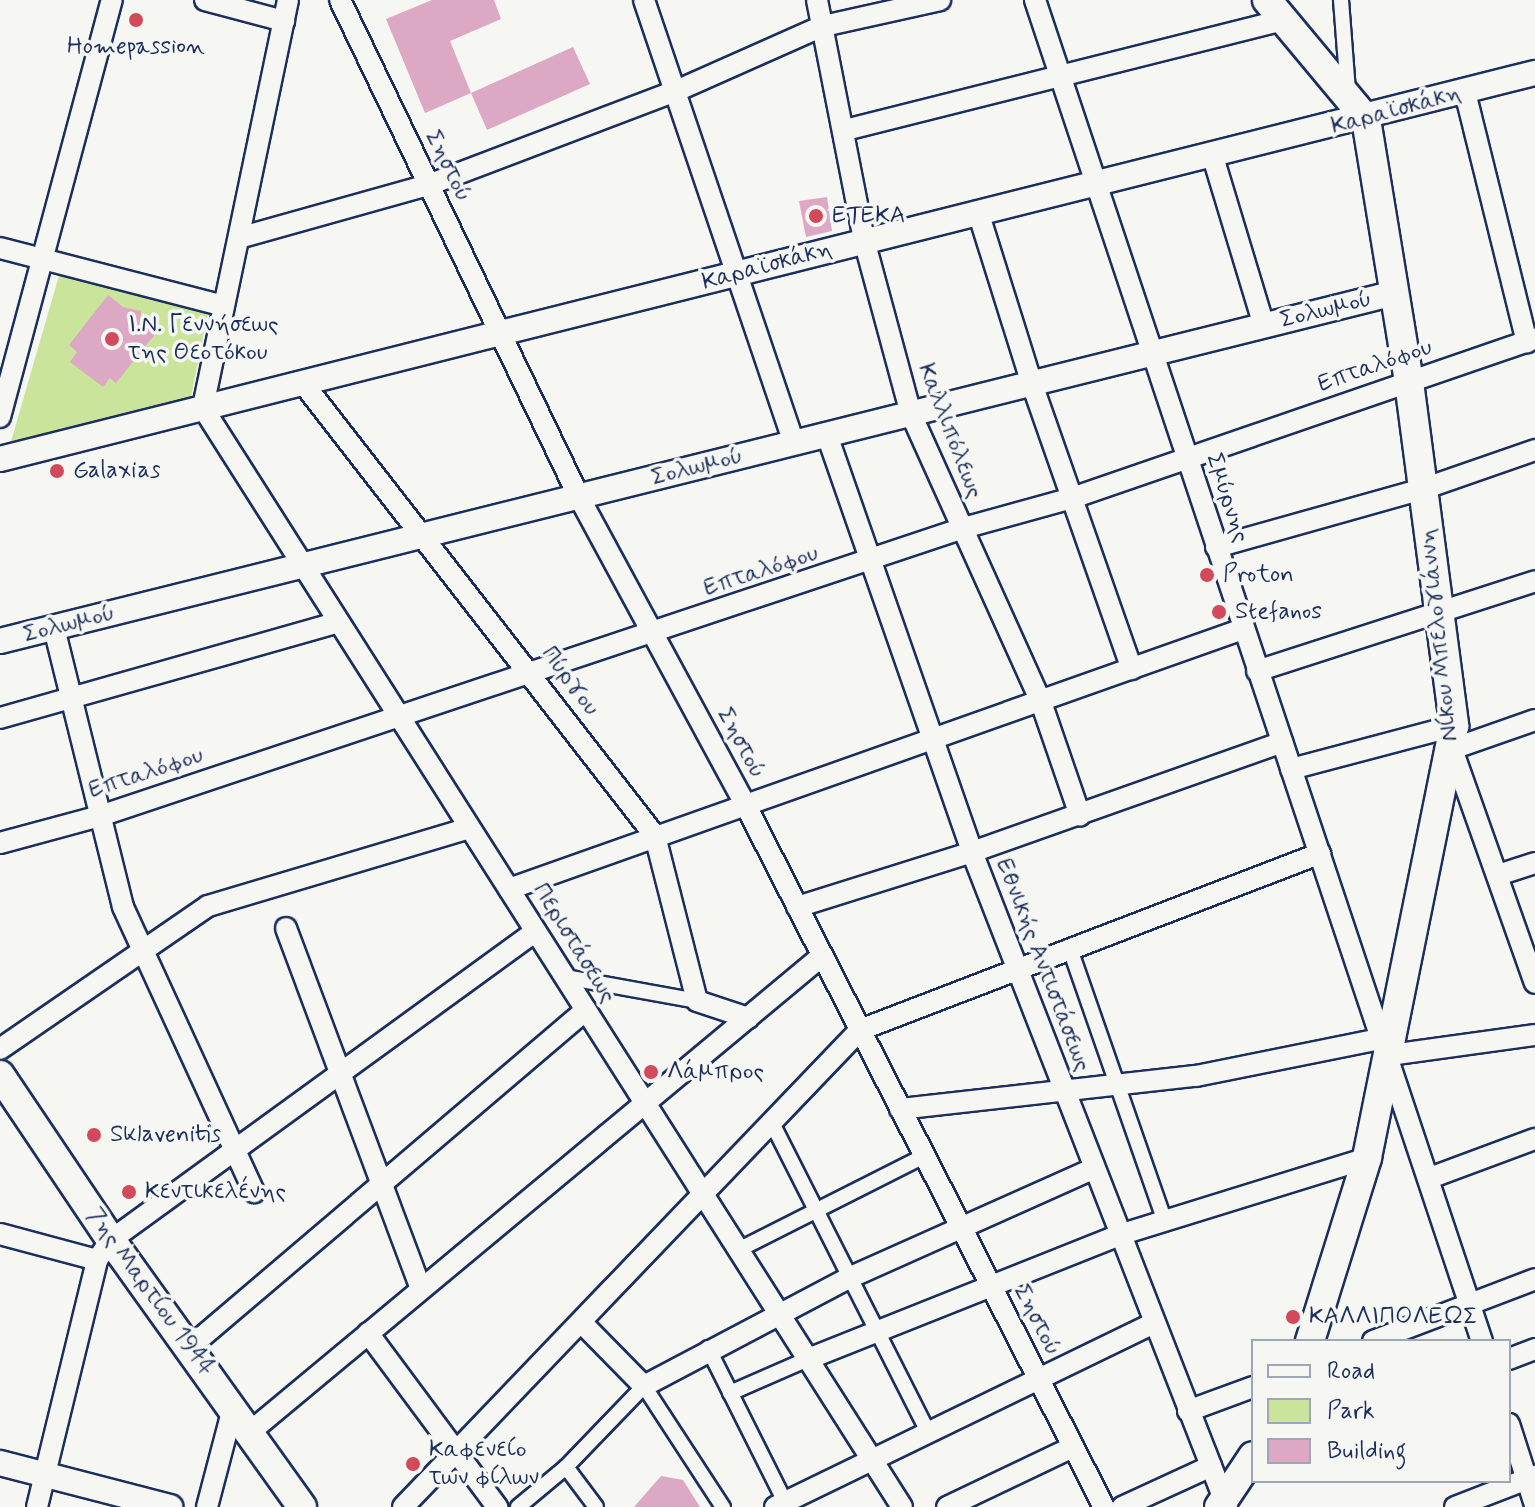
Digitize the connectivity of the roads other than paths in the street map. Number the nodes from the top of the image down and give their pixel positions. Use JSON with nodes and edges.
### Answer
{"nodes":[{"id":1,"x":112,"y":0,"type":"edge"},
{"id":2,"x":205,"y":0,"type":"edge"},
{"id":3,"x":288,"y":0,"type":"edge"},
{"id":4,"x":340,"y":0,"type":"edge"},
{"id":5,"x":644,"y":0,"type":"edge"},
{"id":6,"x":817,"y":0,"type":"edge"},
{"id":7,"x":940,"y":0,"type":"edge"},
{"id":8,"x":1035,"y":0,"type":"edge"},
{"id":9,"x":1341,"y":0,"type":"edge"},
{"id":10,"x":1276,"y":10,"type":"edge"},
{"id":11,"x":284,"y":21,"type":"junction"},
{"id":12,"x":823,"y":26,"type":"junction"},
{"id":13,"x":1535,"y":73,"type":"edge"},
{"id":14,"x":1059,"y":77,"type":"junction"},
{"id":15,"x":676,"y":91,"type":"junction"},
{"id":16,"x":1465,"y":92,"type":"junction"},
{"id":17,"x":1348,"y":93,"type":"junction"},
{"id":18,"x":1366,"y":119,"type":"junction"},
{"id":19,"x":845,"y":130,"type":"junction"},
{"id":20,"x":1213,"y":157,"type":"junction"},
{"id":21,"x":428,"y":185,"type":"junction"},
{"id":22,"x":1097,"y":185,"type":"junction"},
{"id":23,"x":979,"y":215,"type":"junction"},
{"id":24,"x":239,"y":238,"type":"junction"},
{"id":25,"x":864,"y":240,"type":"junction"},
{"id":26,"x":0,"y":248,"type":"edge"},
{"id":27,"x":42,"y":259,"type":"junction"},
{"id":28,"x":739,"y":274,"type":"junction"},
{"id":29,"x":1395,"y":293,"type":"junction"},
{"id":30,"x":224,"y":306,"type":"junction"},
{"id":31,"x":1264,"y":326,"type":"junction"},
{"id":32,"x":504,"y":333,"type":"junction"},
{"id":33,"x":1531,"y":340,"type":"edge"},
{"id":34,"x":1152,"y":354,"type":"junction"},
{"id":35,"x":1409,"y":382,"type":"junction"},
{"id":36,"x":303,"y":383,"type":"junction"},
{"id":37,"x":1032,"y":384,"type":"junction"},
{"id":38,"x":203,"y":408,"type":"junction"},
{"id":39,"x":911,"y":414,"type":"junction"},
{"id":40,"x":0,"y":417,"type":"edge"},
{"id":41,"x":827,"y":435,"type":"junction"},
{"id":42,"x":794,"y":443,"type":"junction"},
{"id":43,"x":1535,"y":450,"type":"edge"},
{"id":44,"x":1187,"y":457,"type":"junction"},
{"id":45,"x":0,"y":459,"type":"edge"},
{"id":46,"x":1423,"y":489,"type":"junction"},
{"id":47,"x":579,"y":497,"type":"junction"},
{"id":48,"x":1075,"y":497,"type":"junction"},
{"id":49,"x":960,"y":529,"type":"junction"},
{"id":50,"x":424,"y":535,"type":"junction"},
{"id":51,"x":1216,"y":547,"type":"junction"},
{"id":52,"x":868,"y":563,"type":"junction"},
{"id":53,"x":302,"y":566,"type":"junction"},
{"id":54,"x":1535,"y":581,"type":"edge"},
{"id":55,"x":1439,"y":612,"type":"junction"},
{"id":56,"x":339,"y":622,"type":"junction"},
{"id":57,"x":54,"y":628,"type":"junction"},
{"id":58,"x":1243,"y":629,"type":"junction"},
{"id":59,"x":652,"y":633,"type":"junction"},
{"id":60,"x":0,"y":641,"type":"edge"},
{"id":61,"x":1132,"y":669,"type":"junction"},
{"id":62,"x":1257,"y":671,"type":"junction"},
{"id":63,"x":531,"y":672,"type":"junction"},
{"id":64,"x":71,"y":699,"type":"junction"},
{"id":65,"x":1041,"y":702,"type":"junction"},
{"id":66,"x":0,"y":718,"type":"edge"},
{"id":67,"x":398,"y":718,"type":"junction"},
{"id":68,"x":1535,"y":720,"type":"edge"},
{"id":69,"x":1453,"y":738,"type":"junction"},
{"id":70,"x":934,"y":741,"type":"junction"},
{"id":71,"x":1282,"y":742,"type":"junction"},
{"id":72,"x":1291,"y":769,"type":"junction"},
{"id":73,"x":745,"y":804,"type":"junction"},
{"id":74,"x":1080,"y":815,"type":"junction"},
{"id":75,"x":100,"y":816,"type":"junction"},
{"id":76,"x":469,"y":828,"type":"junction"},
{"id":77,"x":655,"y":836,"type":"junction"},
{"id":78,"x":0,"y":843,"type":"edge"},
{"id":79,"x":972,"y":852,"type":"junction"},
{"id":80,"x":1320,"y":853,"type":"junction"},
{"id":81,"x":1535,"y":863,"type":"edge"},
{"id":82,"x":1498,"y":875,"type":"junction"},
{"id":83,"x":509,"y":889,"type":"junction"},
{"id":84,"x":797,"y":907,"type":"junction"},
{"id":85,"x":286,"y":928,"type":"dead end"},
{"id":86,"x":536,"y":931,"type":"junction"},
{"id":87,"x":142,"y":949,"type":"junction"},
{"id":88,"x":1070,"y":949,"type":"junction"},
{"id":89,"x":822,"y":956,"type":"junction"},
{"id":90,"x":1016,"y":968,"type":"junction"},
{"id":91,"x":1533,"y":975,"type":"edge"},
{"id":92,"x":565,"y":977,"type":"junction"},
{"id":93,"x":697,"y":1001,"type":"junction"},
{"id":94,"x":586,"y":1010,"type":"junction"},
{"id":95,"x":748,"y":1018,"type":"junction"},
{"id":96,"x":860,"y":1030,"type":"junction"},
{"id":97,"x":1535,"y":1035,"type":"edge"},
{"id":98,"x":1387,"y":1047,"type":"junction"},
{"id":99,"x":0,"y":1049,"type":"edge"},
{"id":100,"x":342,"y":1074,"type":"junction"},
{"id":101,"x":0,"y":1075,"type":"edge"},
{"id":102,"x":1117,"y":1084,"type":"junction"},
{"id":103,"x":1063,"y":1089,"type":"junction"},
{"id":104,"x":644,"y":1102,"type":"junction"},
{"id":105,"x":900,"y":1109,"type":"junction"},
{"id":106,"x":772,"y":1123,"type":"junction"},
{"id":107,"x":1535,"y":1139,"type":"edge"},
{"id":108,"x":236,"y":1153,"type":"junction"},
{"id":109,"x":924,"y":1156,"type":"junction"},
{"id":110,"x":1367,"y":1158,"type":"junction"},
{"id":111,"x":1093,"y":1169,"type":"junction"},
{"id":112,"x":1430,"y":1178,"type":"junction"},
{"id":113,"x":382,"y":1184,"type":"junction"},
{"id":114,"x":254,"y":1192,"type":"dead end"},
{"id":115,"x":704,"y":1194,"type":"junction"},
{"id":116,"x":816,"y":1210,"type":"junction"},
{"id":117,"x":1165,"y":1222,"type":"junction"},
{"id":118,"x":961,"y":1227,"type":"junction"},
{"id":119,"x":0,"y":1234,"type":"edge"},
{"id":120,"x":1119,"y":1235,"type":"junction"},
{"id":121,"x":104,"y":1250,"type":"junction"},
{"id":122,"x":738,"y":1250,"type":"junction"},
{"id":123,"x":851,"y":1277,"type":"junction"},
{"id":124,"x":1535,"y":1279,"type":"edge"},
{"id":125,"x":991,"y":1287,"type":"junction"},
{"id":126,"x":421,"y":1289,"type":"junction"},
{"id":127,"x":1470,"y":1304,"type":"junction"},
{"id":128,"x":778,"y":1313,"type":"junction"},
{"id":129,"x":581,"y":1322,"type":"junction"},
{"id":130,"x":1152,"y":1324,"type":"junction"},
{"id":131,"x":878,"y":1330,"type":"junction"},
{"id":132,"x":368,"y":1333,"type":"junction"},
{"id":133,"x":1311,"y":1339,"type":"edge"},
{"id":134,"x":1378,"y":1339,"type":"edge"},
{"id":135,"x":1481,"y":1339,"type":"edge"},
{"id":136,"x":190,"y":1347,"type":"junction"},
{"id":137,"x":708,"y":1348,"type":"junction"},
{"id":138,"x":1535,"y":1349,"type":"edge"},
{"id":139,"x":1511,"y":1358,"type":"edge"},
{"id":140,"x":808,"y":1359,"type":"junction"},
{"id":141,"x":1037,"y":1378,"type":"junction"},
{"id":142,"x":644,"y":1386,"type":"junction"},
{"id":143,"x":1251,"y":1388,"type":"edge"},
{"id":144,"x":730,"y":1393,"type":"junction"},
{"id":145,"x":233,"y":1408,"type":"junction"},
{"id":146,"x":1188,"y":1411,"type":"junction"},
{"id":147,"x":1511,"y":1429,"type":"edge"},
{"id":148,"x":927,"y":1430,"type":"junction"},
{"id":149,"x":250,"y":1432,"type":"junction"},
{"id":150,"x":1073,"y":1447,"type":"junction"},
{"id":151,"x":456,"y":1452,"type":"junction"},
{"id":152,"x":870,"y":1457,"type":"junction"},
{"id":153,"x":1251,"y":1459,"type":"edge"},
{"id":154,"x":0,"y":1463,"type":"edge"},
{"id":155,"x":1211,"y":1466,"type":"junction"},
{"id":156,"x":566,"y":1467,"type":"junction"},
{"id":157,"x":46,"y":1475,"type":"junction"},
{"id":158,"x":1531,"y":1478,"type":"edge"},
{"id":159,"x":780,"y":1504,"type":"edge"},
{"id":160,"x":1223,"y":1505,"type":"edge"},
{"id":161,"x":1535,"y":1505,"type":"edge"},
{"id":162,"x":37,"y":1507,"type":"edge"},
{"id":163,"x":170,"y":1507,"type":"edge"},
{"id":164,"x":207,"y":1507,"type":"edge"},
{"id":165,"x":302,"y":1507,"type":"edge"},
{"id":166,"x":403,"y":1507,"type":"edge"},
{"id":167,"x":497,"y":1507,"type":"edge"},
{"id":168,"x":518,"y":1507,"type":"edge"},
{"id":169,"x":596,"y":1507,"type":"edge"},
{"id":170,"x":723,"y":1507,"type":"edge"},
{"id":171,"x":902,"y":1507,"type":"edge"},
{"id":172,"x":947,"y":1507,"type":"edge"},
{"id":173,"x":1104,"y":1507,"type":"edge"},
{"id":174,"x":1122,"y":1507,"type":"edge"},
{"id":175,"x":1455,"y":1507,"type":"edge"}],
"edges":[{"from":1,"to":27,"type":"street"},
{"from":2,"to":11,"type":"street"},
{"from":3,"to":11,"type":"street"},
{"from":4,"to":21,"type":"street","name":"Σηστού"},
{"from":5,"to":15,"type":"street"},
{"from":6,"to":12,"type":"street","name":"Καλλιπόλεως"},
{"from":7,"to":12,"type":"street"},
{"from":8,"to":14,"type":"street","name":"Σμύρνης"},
{"from":9,"to":17,"type":"street"},
{"from":10,"to":14,"type":"street"},
{"from":10,"to":17,"type":"main road","name":"Νίκου Μπελογιάννη"},
{"from":11,"to":24,"type":"street"},
{"from":12,"to":15,"type":"street"},
{"from":12,"to":19,"type":"street","name":"Καλλιπόλεως"},
{"from":13,"to":16,"type":"street","name":"Καραϊσκάκη"},
{"from":14,"to":19,"type":"street"},
{"from":14,"to":22,"type":"street","name":"Σμύρνης"},
{"from":15,"to":21,"type":"street"},
{"from":15,"to":28,"type":"street"},
{"from":16,"to":18,"type":"street","name":"Καραϊσκάκη"},
{"from":16,"to":33,"type":"street"},
{"from":17,"to":18,"type":"main road","name":"Νίκου Μπελογιάννη"},
{"from":18,"to":20,"type":"street","name":"Καραϊσκάκη"},
{"from":18,"to":29,"type":"main road","name":"Νίκου Μπελογιάννη"},
{"from":19,"to":25,"type":"street","name":"Καλλιπόλεως"},
{"from":20,"to":22,"type":"street","name":"Καραϊσκάκη"},
{"from":20,"to":31,"type":"street"},
{"from":21,"to":24,"type":"street"},
{"from":21,"to":32,"type":"street","name":"Σηστού"},
{"from":22,"to":23,"type":"street","name":"Καραϊσκάκη"},
{"from":22,"to":34,"type":"street","name":"Σμύρνης"},
{"from":23,"to":25,"type":"street","name":"Καραϊσκάκη"},
{"from":23,"to":37,"type":"street"},
{"from":24,"to":30,"type":"street"},
{"from":25,"to":28,"type":"street","name":"Καραϊσκάκη"},
{"from":25,"to":39,"type":"street","name":"Καλλιπόλεως"},
{"from":26,"to":27,"type":"street"},
{"from":27,"to":30,"type":"street"},
{"from":27,"to":40,"type":"street"},
{"from":28,"to":32,"type":"street","name":"Καραϊσκάκη"},
{"from":28,"to":42,"type":"street"},
{"from":29,"to":31,"type":"street","name":"Σολωμού"},
{"from":29,"to":35,"type":"main road","name":"Νίκου Μπελογιάννη"},
{"from":30,"to":38,"type":"street"},
{"from":31,"to":34,"type":"street","name":"Σολωμού"},
{"from":32,"to":36,"type":"street","name":"Καραϊσκάκη"},
{"from":32,"to":47,"type":"street","name":"Σηστού"},
{"from":33,"to":35,"type":"street","name":"Επταλόφου"},
{"from":34,"to":37,"type":"street","name":"Σολωμού"},
{"from":34,"to":44,"type":"street","name":"Σμύρνης"},
{"from":35,"to":44,"type":"street","name":"Επταλόφου"},
{"from":35,"to":46,"type":"main road","name":"Νίκου Μπελογιάννη"},
{"from":36,"to":38,"type":"street","name":"Καραϊσκάκη"},
{"from":36,"to":50,"type":"street","name":"Πύργου"},
{"from":37,"to":39,"type":"street","name":"Σολωμού"},
{"from":37,"to":48,"type":"street"},
{"from":38,"to":45,"type":"street","name":"Καραϊσκάκη"},
{"from":38,"to":53,"type":"street","name":"Περιστάσεως"},
{"from":39,"to":41,"type":"street","name":"Σολωμού"},
{"from":39,"to":49,"type":"street","name":"Καλλιπόλεως"},
{"from":41,"to":42,"type":"street","name":"Σολωμού"},
{"from":41,"to":52,"type":"street","name":"Εθνικής Αντιστάσεως"},
{"from":42,"to":47,"type":"street","name":"Σολωμού"},
{"from":43,"to":46,"type":"street"},
{"from":44,"to":48,"type":"street","name":"Επταλόφου"},
{"from":44,"to":51,"type":"street","name":"Σμύρνης"},
{"from":46,"to":51,"type":"street"},
{"from":46,"to":55,"type":"main road","name":"Νίκου Μπελογιάννη"},
{"from":47,"to":50,"type":"street","name":"Σολωμού"},
{"from":47,"to":59,"type":"street","name":"Σηστού"},
{"from":48,"to":49,"type":"street","name":"Επταλόφου"},
{"from":48,"to":61,"type":"street"},
{"from":49,"to":52,"type":"street","name":"Επταλόφου"},
{"from":49,"to":65,"type":"street","name":"Καλλιπόλεως"},
{"from":50,"to":53,"type":"street","name":"Σολωμού"},
{"from":50,"to":63,"type":"street","name":"Πύργου"},
{"from":51,"to":58,"type":"street","name":"Σμύρνης"},
{"from":52,"to":59,"type":"street","name":"Επταλόφου"},
{"from":52,"to":70,"type":"street","name":"Εθνικής Αντιστάσεως"},
{"from":53,"to":56,"type":"street","name":"Περιστάσεως"},
{"from":53,"to":57,"type":"street","name":"Σολωμού"},
{"from":54,"to":55,"type":"street"},
{"from":55,"to":62,"type":"street"},
{"from":55,"to":69,"type":"main road","name":"Νίκου Μπελογιάννη"},
{"from":56,"to":64,"type":"street"},
{"from":56,"to":67,"type":"street","name":"Περιστάσεως"},
{"from":57,"to":60,"type":"street","name":"Σολωμού"},
{"from":57,"to":64,"type":"street"},
{"from":58,"to":61,"type":"street"},
{"from":58,"to":62,"type":"street","name":"Σμύρνης"},
{"from":59,"to":63,"type":"street","name":"Επταλόφου"},
{"from":59,"to":73,"type":"street","name":"Σηστού"},
{"from":61,"to":65,"type":"street"},
{"from":62,"to":71,"type":"street","name":"Σμύρνης"},
{"from":63,"to":67,"type":"street","name":"Επταλόφου"},
{"from":63,"to":77,"type":"street","name":"Πύργου"},
{"from":64,"to":66,"type":"street"},
{"from":64,"to":75,"type":"street"},
{"from":65,"to":70,"type":"street"},
{"from":65,"to":74,"type":"street","name":"Καλλιπόλεως"},
{"from":67,"to":75,"type":"street","name":"Επταλόφου"},
{"from":67,"to":76,"type":"street","name":"Περιστάσεως"},
{"from":68,"to":69,"type":"street"},
{"from":69,"to":72,"type":"street"},
{"from":69,"to":82,"type":"street"},
{"from":69,"to":98,"type":"main road","name":"Νίκου Μπελογιάννη"},
{"from":70,"to":73,"type":"street"},
{"from":70,"to":79,"type":"street","name":"Εθνικής Αντιστάσεως"},
{"from":71,"to":72,"type":"street","name":"Σμύρνης"},
{"from":71,"to":74,"type":"street"},
{"from":72,"to":80,"type":"street","name":"Σμύρνης"},
{"from":73,"to":77,"type":"street"},
{"from":73,"to":84,"type":"street","name":"Σηστού"},
{"from":74,"to":79,"type":"street"},
{"from":75,"to":78,"type":"street","name":"Επταλόφου"},
{"from":75,"to":87,"type":"street"},
{"from":76,"to":83,"type":"street","name":"Περιστάσεως"},
{"from":76,"to":87,"type":"street"},
{"from":77,"to":83,"type":"street"},
{"from":77,"to":93,"type":"street","name":"Πύργου"},
{"from":79,"to":84,"type":"street"},
{"from":79,"to":90,"type":"street","name":"Εθνικής Αντιστάσεως"},
{"from":80,"to":88,"type":"street"},
{"from":80,"to":98,"type":"street","name":"Σμύρνης"},
{"from":81,"to":82,"type":"street"},
{"from":82,"to":91,"type":"street"},
{"from":83,"to":86,"type":"street","name":"Περιστάσεως"},
{"from":84,"to":89,"type":"street","name":"Σηστού"},
{"from":85,"to":100,"type":"street"},
{"from":86,"to":92,"type":"street","name":"Περιστάσεως"},
{"from":86,"to":100,"type":"street"},
{"from":87,"to":99,"type":"street"},
{"from":87,"to":108,"type":"street"},
{"from":88,"to":90,"type":"street"},
{"from":88,"to":102,"type":"street"},
{"from":89,"to":95,"type":"street"},
{"from":89,"to":96,"type":"street","name":"Σηστού"},
{"from":90,"to":96,"type":"street"},
{"from":90,"to":103,"type":"street","name":"Εθνικής Αντιστάσεως"},
{"from":92,"to":93,"type":"street"},
{"from":92,"to":94,"type":"street","name":"Περιστάσεως"},
{"from":93,"to":95,"type":"street"},
{"from":94,"to":104,"type":"street","name":"Περιστάσεως"},
{"from":94,"to":113,"type":"street"},
{"from":95,"to":104,"type":"street"},
{"from":96,"to":105,"type":"street","name":"Σηστού"},
{"from":96,"to":106,"type":"street"},
{"from":97,"to":98,"type":"street"},
{"from":98,"to":102,"type":"street"},
{"from":98,"to":110,"type":"main road","name":"Νίκου Μπελογιάννη"},
{"from":98,"to":112,"type":"street","name":"Σμύρνης"},
{"from":100,"to":108,"type":"street"},
{"from":100,"to":113,"type":"street"},
{"from":101,"to":121,"type":"main road","name":"7ης Μαρτίου 1944"},
{"from":102,"to":103,"type":"street"},
{"from":102,"to":117,"type":"street"},
{"from":103,"to":105,"type":"street"},
{"from":103,"to":111,"type":"street","name":"Εθνικής Αντιστάσεως"},
{"from":104,"to":115,"type":"street","name":"Περιστάσεως"},
{"from":104,"to":126,"type":"street"},
{"from":105,"to":109,"type":"street","name":"Σηστού"},
{"from":106,"to":115,"type":"street"},
{"from":106,"to":116,"type":"street"},
{"from":107,"to":112,"type":"street"},
{"from":108,"to":114,"type":"street"},
{"from":108,"to":121,"type":"street"},
{"from":109,"to":116,"type":"street"},
{"from":109,"to":118,"type":"street","name":"Σηστού"},
{"from":110,"to":117,"type":"street"},
{"from":110,"to":133,"type":"main road","name":"Νίκου Μπελογιάννη"},
{"from":111,"to":118,"type":"street"},
{"from":111,"to":120,"type":"street","name":"Εθνικής Αντιστάσεως"},
{"from":112,"to":127,"type":"street","name":"Σμύρνης"},
{"from":113,"to":126,"type":"street"},
{"from":113,"to":136,"type":"street"},
{"from":115,"to":122,"type":"street","name":"Περιστάσεως"},
{"from":115,"to":129,"type":"street"},
{"from":116,"to":122,"type":"street"},
{"from":116,"to":123,"type":"street"},
{"from":117,"to":120,"type":"street"},
{"from":118,"to":123,"type":"street"},
{"from":118,"to":125,"type":"street","name":"Σηστού"},
{"from":119,"to":121,"type":"street"},
{"from":120,"to":125,"type":"street"},
{"from":120,"to":130,"type":"street","name":"Εθνικής Αντιστάσεως"},
{"from":121,"to":136,"type":"main road","name":"7ης Μαρτίου 1944"},
{"from":121,"to":157,"type":"street"},
{"from":122,"to":128,"type":"street","name":"Περιστάσεως"},
{"from":123,"to":128,"type":"street"},
{"from":123,"to":131,"type":"street"},
{"from":124,"to":127,"type":"street"},
{"from":125,"to":131,"type":"street"},
{"from":125,"to":141,"type":"street","name":"Σηστού"},
{"from":126,"to":132,"type":"street"},
{"from":127,"to":134,"type":"street"},
{"from":127,"to":135,"type":"street","name":"Σμύρνης"},
{"from":128,"to":137,"type":"street"},
{"from":128,"to":140,"type":"street","name":"Περιστάσεως"},
{"from":129,"to":142,"type":"street"},
{"from":129,"to":151,"type":"street"},
{"from":130,"to":141,"type":"street"},
{"from":130,"to":146,"type":"street","name":"Εθνικής Αντιστάσεως"},
{"from":131,"to":140,"type":"street"},
{"from":131,"to":148,"type":"street"},
{"from":132,"to":149,"type":"street"},
{"from":132,"to":151,"type":"street"},
{"from":136,"to":145,"type":"main road","name":"7ης Μαρτίου 1944"},
{"from":137,"to":142,"type":"street"},
{"from":137,"to":144,"type":"street"},
{"from":138,"to":139,"type":"street"},
{"from":140,"to":144,"type":"street"},
{"from":140,"to":152,"type":"street","name":"Περιστάσεως"},
{"from":141,"to":148,"type":"street"},
{"from":141,"to":150,"type":"street","name":"Σηστού"},
{"from":142,"to":156,"type":"street"},
{"from":142,"to":170,"type":"street"},
{"from":143,"to":146,"type":"street"},
{"from":144,"to":159,"type":"street"},
{"from":145,"to":149,"type":"main road","name":"7ης Μαρτίου 1944"},
{"from":145,"to":164,"type":"street"},
{"from":146,"to":155,"type":"street","name":"Εθνικής Αντιστάσεως"},
{"from":147,"to":158,"type":"street"},
{"from":148,"to":152,"type":"street"},
{"from":149,"to":165,"type":"main road","name":"7ης Μαρτίου 1944"},
{"from":150,"to":172,"type":"street"},
{"from":150,"to":173,"type":"street","name":"Σηστού"},
{"from":151,"to":166,"type":"street"},
{"from":151,"to":167,"type":"street"},
{"from":152,"to":159,"type":"street"},
{"from":152,"to":171,"type":"street","name":"Περιστάσεως"},
{"from":153,"to":160,"type":"main road"},
{"from":154,"to":157,"type":"street"},
{"from":155,"to":160,"type":"street","name":"Εθνικής Αντιστάσεως"},
{"from":155,"to":174,"type":"street"},
{"from":156,"to":168,"type":"street"},
{"from":156,"to":169,"type":"street"},
{"from":157,"to":162,"type":"street"},
{"from":157,"to":163,"type":"street"},
{"from":158,"to":161,"type":"street"},
{"from":158,"to":175,"type":"street"}]}
